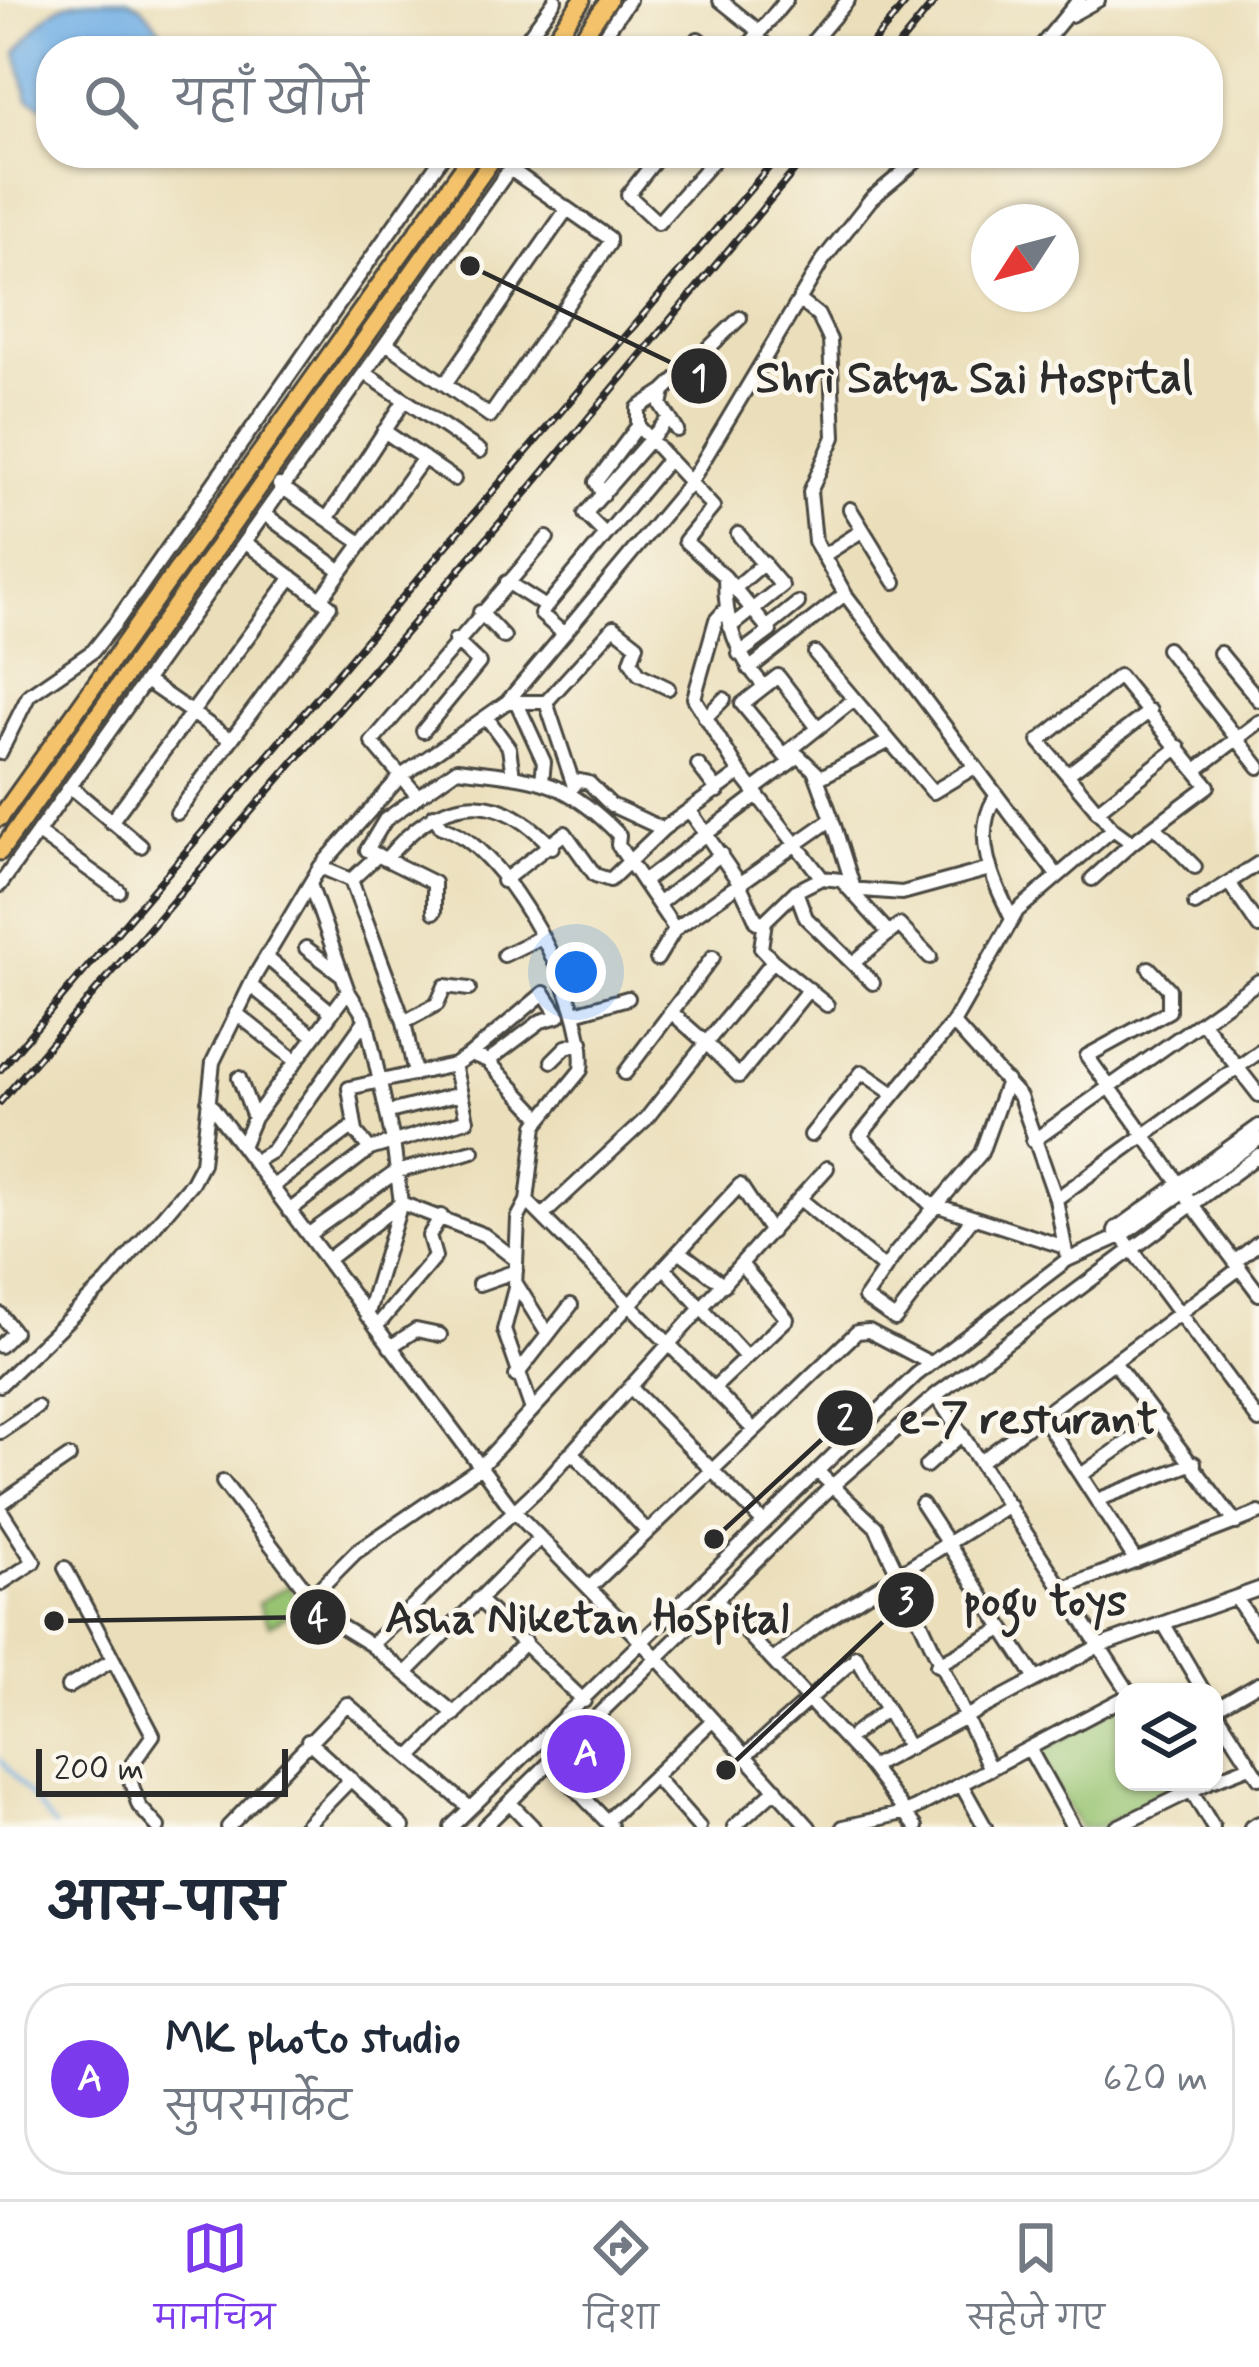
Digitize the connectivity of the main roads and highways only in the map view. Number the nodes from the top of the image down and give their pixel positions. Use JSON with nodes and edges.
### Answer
{"nodes":[{"id":1,"x":582,"y":0,"type":"edge"},
{"id":2,"x":609,"y":0,"type":"edge"},
{"id":3,"x":556,"y":36,"type":"edge"},
{"id":4,"x":583,"y":36,"type":"edge"},
{"id":5,"x":462,"y":168,"type":"edge"},
{"id":6,"x":487,"y":168,"type":"edge"},
{"id":7,"x":0,"y":818,"type":"edge"},
{"id":8,"x":0,"y":852,"type":"edge"}],
"edges":[{"from":1,"to":3,"type":"main road"},
{"from":2,"to":4,"type":"main road"},
{"from":5,"to":7,"type":"main road"},
{"from":6,"to":8,"type":"main road"}]}
